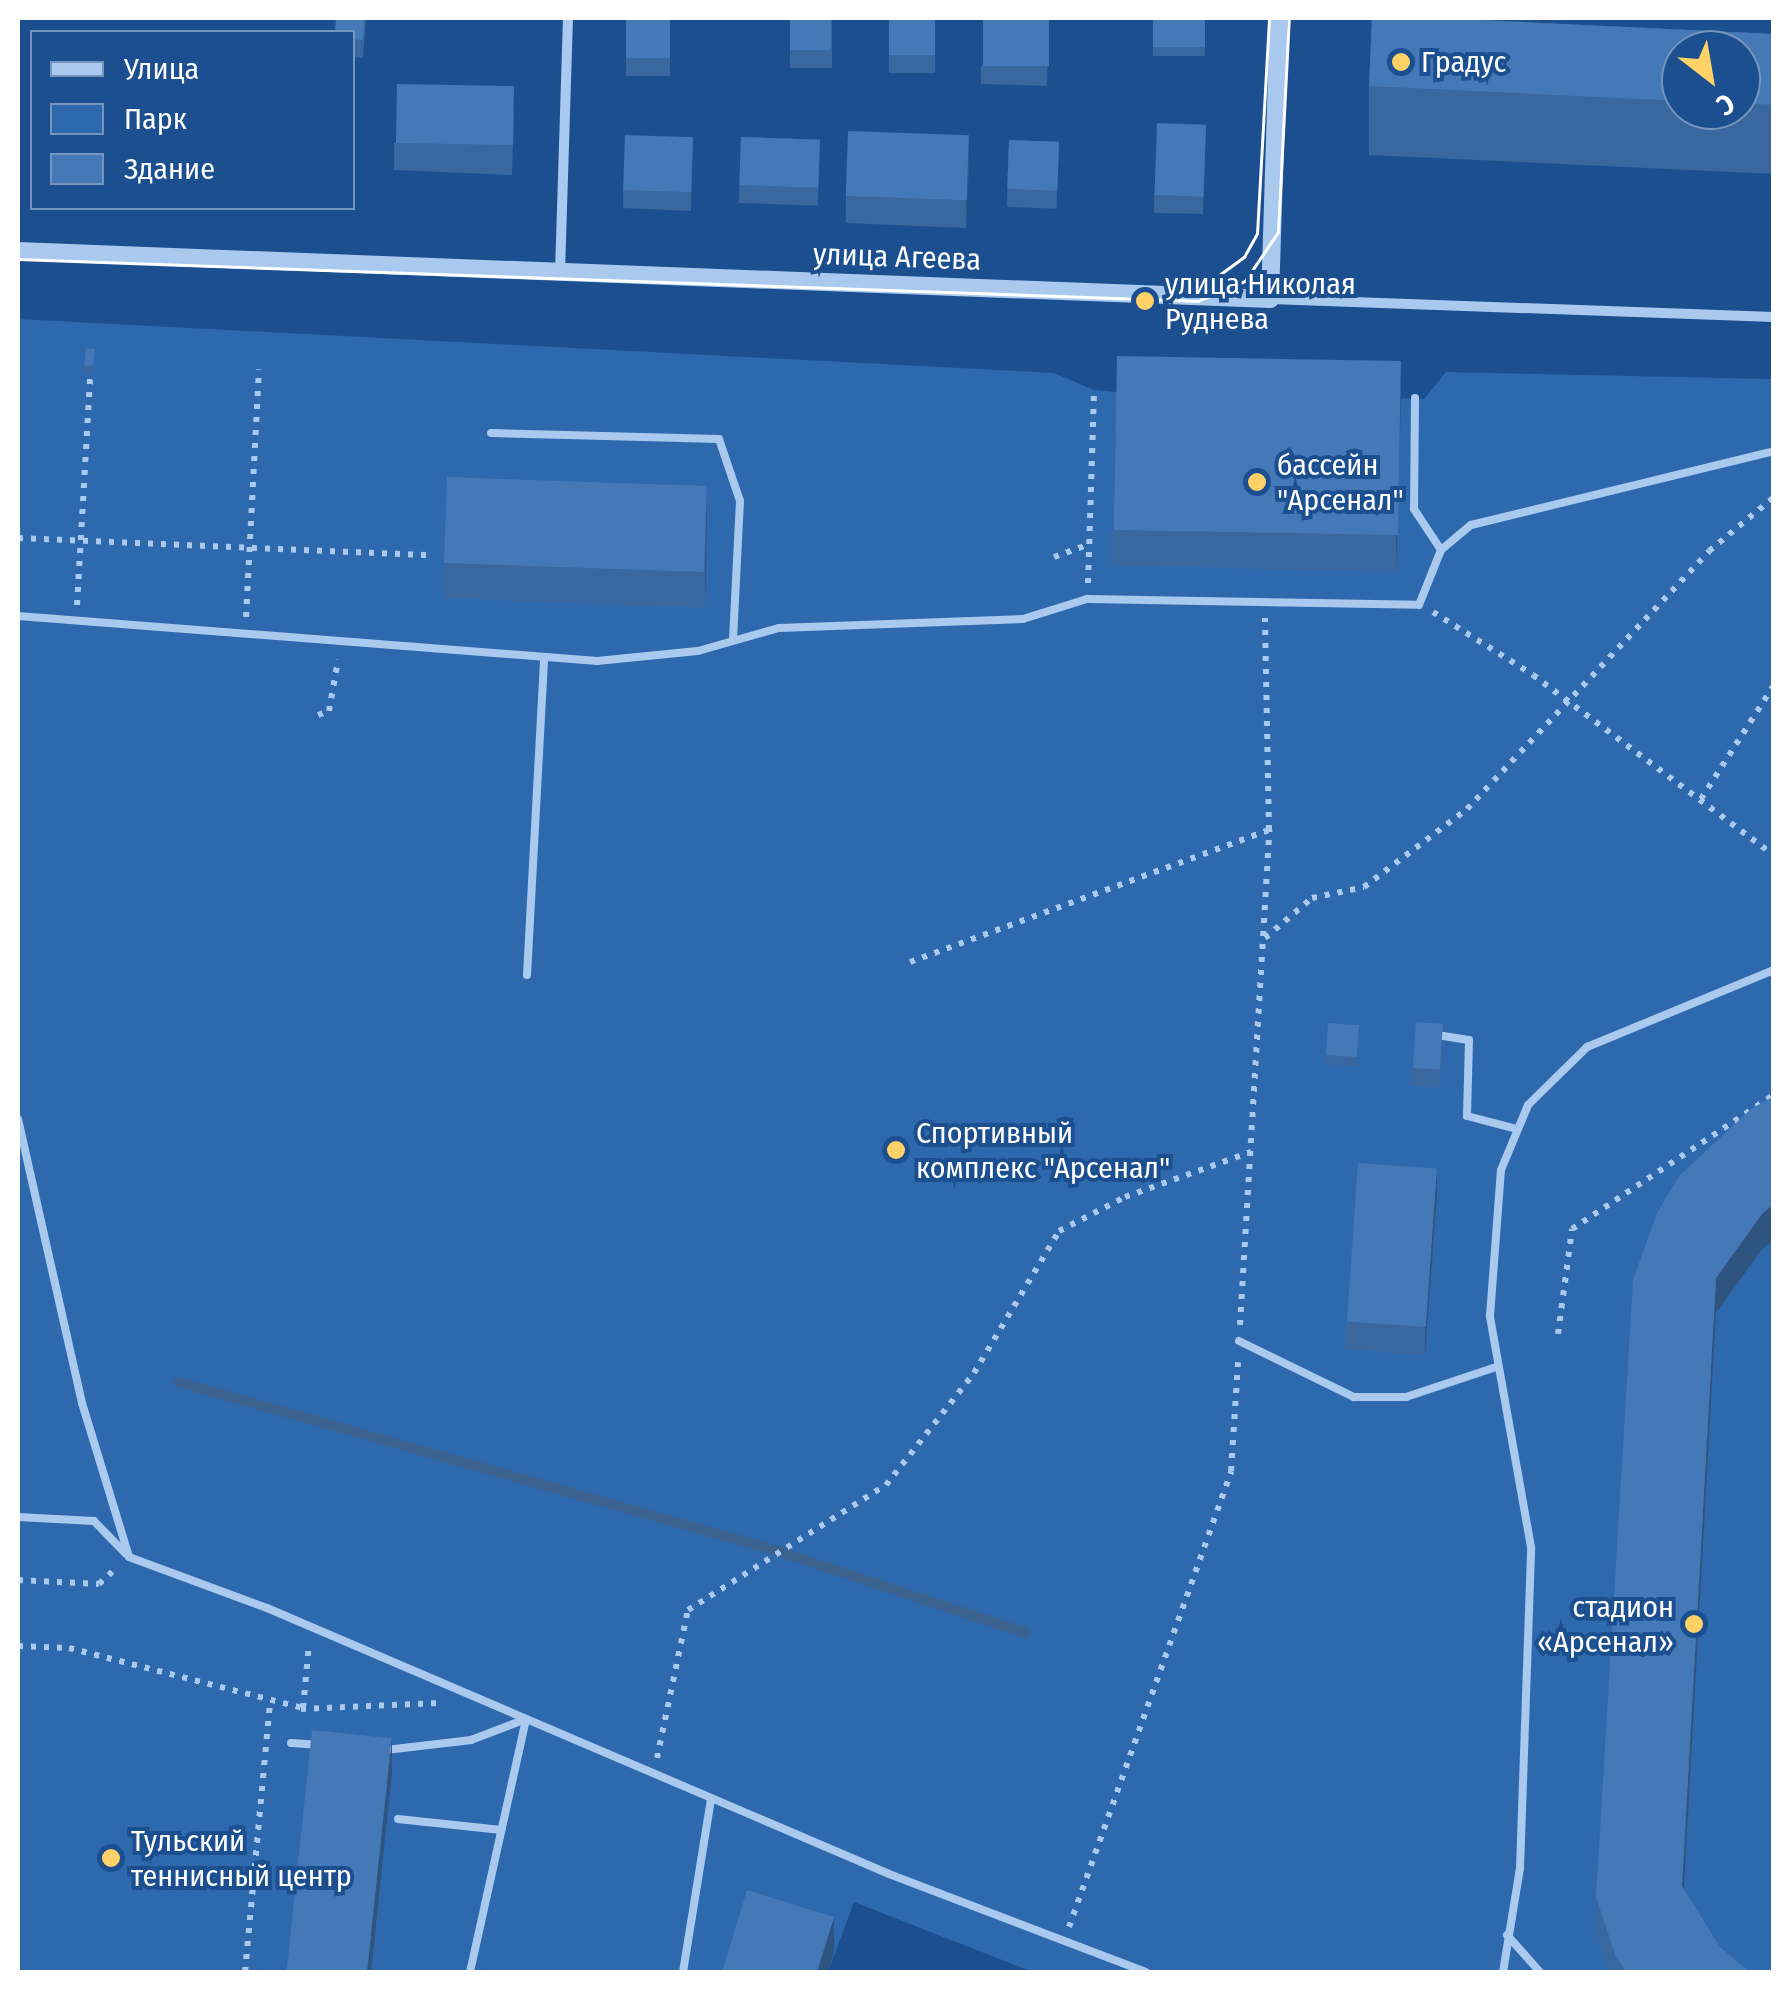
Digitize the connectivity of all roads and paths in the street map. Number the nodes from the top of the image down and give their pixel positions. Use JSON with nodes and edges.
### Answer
{"nodes":[{"id":1,"x":568,"y":18,"type":"edge"},
{"id":2,"x":1278,"y":18,"type":"edge"},
{"id":3,"x":18,"y":251,"type":"edge"},
{"id":4,"x":560,"y":272,"type":"junction"},
{"id":5,"x":1270,"y":299,"type":"junction"},
{"id":6,"x":1774,"y":317,"type":"edge"},
{"id":7,"x":259,"y":369,"type":"dead end"},
{"id":8,"x":90,"y":377,"type":"edge"},
{"id":9,"x":1094,"y":390,"type":"dead end"},
{"id":10,"x":1414,"y":398,"type":"dead end"},
{"id":11,"x":491,"y":433,"type":"dead end"},
{"id":12,"x":1774,"y":451,"type":"edge"},
{"id":13,"x":1774,"y":497,"type":"edge"},
{"id":14,"x":18,"y":538,"type":"edge"},
{"id":15,"x":82,"y":541,"type":"junction"},
{"id":16,"x":1089,"y":544,"type":"junction"},
{"id":17,"x":250,"y":548,"type":"junction"},
{"id":18,"x":1440,"y":550,"type":"junction"},
{"id":19,"x":431,"y":555,"type":"dead end"},
{"id":20,"x":1054,"y":556,"type":"dead end"},
{"id":21,"x":1087,"y":599,"type":"junction"},
{"id":22,"x":1265,"y":604,"type":"junction"},
{"id":23,"x":1418,"y":606,"type":"junction"},
{"id":24,"x":18,"y":616,"type":"edge"},
{"id":25,"x":76,"y":621,"type":"junction"},
{"id":26,"x":245,"y":636,"type":"junction"},
{"id":27,"x":733,"y":640,"type":"junction"},
{"id":28,"x":340,"y":644,"type":"junction"},
{"id":29,"x":544,"y":657,"type":"junction"},
{"id":30,"x":1774,"y":685,"type":"edge"},
{"id":31,"x":1572,"y":704,"type":"junction"},
{"id":32,"x":318,"y":715,"type":"dead end"},
{"id":33,"x":1701,"y":799,"type":"junction"},
{"id":34,"x":1268,"y":830,"type":"junction"},
{"id":35,"x":1774,"y":855,"type":"edge"},
{"id":36,"x":1264,"y":939,"type":"junction"},
{"id":37,"x":910,"y":962,"type":"dead end"},
{"id":38,"x":1774,"y":970,"type":"edge"},
{"id":39,"x":527,"y":974,"type":"dead end"},
{"id":40,"x":1432,"y":1035,"type":"edge"},
{"id":41,"x":1774,"y":1095,"type":"edge"},
{"id":42,"x":18,"y":1119,"type":"edge"},
{"id":43,"x":1517,"y":1129,"type":"junction"},
{"id":44,"x":1252,"y":1152,"type":"junction"},
{"id":45,"x":1558,"y":1334,"type":"dead end"},
{"id":46,"x":1239,"y":1341,"type":"junction"},
{"id":47,"x":1496,"y":1368,"type":"junction"},
{"id":48,"x":18,"y":1516,"type":"edge"},
{"id":49,"x":129,"y":1557,"type":"junction"},
{"id":50,"x":18,"y":1580,"type":"edge"},
{"id":51,"x":18,"y":1646,"type":"edge"},
{"id":52,"x":306,"y":1666,"type":"dead end"},
{"id":53,"x":270,"y":1700,"type":"junction"},
{"id":54,"x":484,"y":1701,"type":"junction"},
{"id":55,"x":299,"y":1709,"type":"junction"},
{"id":56,"x":526,"y":1719,"type":"junction"},
{"id":57,"x":292,"y":1743,"type":"dead end"},
{"id":58,"x":328,"y":1746,"type":"edge"},
{"id":59,"x":364,"y":1748,"type":"edge"},
{"id":60,"x":654,"y":1774,"type":"junction"},
{"id":61,"x":711,"y":1798,"type":"junction"},
{"id":62,"x":398,"y":1819,"type":"dead end"},
{"id":63,"x":502,"y":1830,"type":"junction"},
{"id":64,"x":1506,"y":1934,"type":"junction"},
{"id":65,"x":1064,"y":1942,"type":"junction"},
{"id":66,"x":245,"y":1972,"type":"edge"},
{"id":67,"x":470,"y":1972,"type":"edge"},
{"id":68,"x":683,"y":1972,"type":"edge"},
{"id":69,"x":1146,"y":1972,"type":"edge"},
{"id":70,"x":1503,"y":1972,"type":"edge"},
{"id":71,"x":1540,"y":1972,"type":"edge"}],
"edges":[{"from":1,"to":4,"type":"street"},
{"from":2,"to":5,"type":"street"},
{"from":3,"to":4,"type":"street","name":"улица Агеева"},
{"from":4,"to":5,"type":"street","name":"улица Агеева"},
{"from":5,"to":6,"type":"street","name":"улица Агеева"},
{"from":7,"to":17,"type":"path"},
{"from":8,"to":15,"type":"path"},
{"from":9,"to":16,"type":"path"},
{"from":10,"to":18,"type":"lane"},
{"from":11,"to":27,"type":"lane"},
{"from":12,"to":18,"type":"lane"},
{"from":13,"to":31,"type":"path"},
{"from":14,"to":15,"type":"path"},
{"from":15,"to":17,"type":"path"},
{"from":15,"to":25,"type":"path"},
{"from":16,"to":20,"type":"path"},
{"from":16,"to":21,"type":"path"},
{"from":17,"to":19,"type":"path"},
{"from":17,"to":26,"type":"path"},
{"from":18,"to":23,"type":"lane"},
{"from":21,"to":22,"type":"lane"},
{"from":21,"to":27,"type":"lane"},
{"from":22,"to":23,"type":"lane"},
{"from":22,"to":34,"type":"path"},
{"from":23,"to":31,"type":"path"},
{"from":24,"to":25,"type":"lane"},
{"from":25,"to":26,"type":"lane"},
{"from":26,"to":28,"type":"lane"},
{"from":27,"to":29,"type":"lane"},
{"from":28,"to":29,"type":"lane"},
{"from":28,"to":32,"type":"path"},
{"from":29,"to":39,"type":"lane"},
{"from":30,"to":33,"type":"path"},
{"from":31,"to":33,"type":"path"},
{"from":31,"to":36,"type":"path"},
{"from":33,"to":35,"type":"path"},
{"from":34,"to":36,"type":"path"},
{"from":34,"to":37,"type":"path"},
{"from":36,"to":44,"type":"path"},
{"from":38,"to":43,"type":"lane"},
{"from":40,"to":43,"type":"lane"},
{"from":41,"to":45,"type":"path"},
{"from":42,"to":49,"type":"lane"},
{"from":43,"to":47,"type":"lane"},
{"from":44,"to":46,"type":"path"},
{"from":44,"to":60,"type":"path"},
{"from":46,"to":47,"type":"lane"},
{"from":46,"to":65,"type":"path"},
{"from":47,"to":64,"type":"lane"},
{"from":48,"to":49,"type":"lane"},
{"from":49,"to":50,"type":"path"},
{"from":49,"to":54,"type":"lane"},
{"from":51,"to":53,"type":"path"},
{"from":52,"to":55,"type":"path"},
{"from":53,"to":55,"type":"path"},
{"from":53,"to":66,"type":"path"},
{"from":54,"to":55,"type":"path"},
{"from":54,"to":56,"type":"lane"},
{"from":56,"to":59,"type":"lane"},
{"from":56,"to":60,"type":"lane"},
{"from":56,"to":63,"type":"lane"},
{"from":57,"to":58,"type":"lane"},
{"from":60,"to":61,"type":"lane"},
{"from":61,"to":65,"type":"lane"},
{"from":61,"to":68,"type":"lane"},
{"from":62,"to":63,"type":"lane"},
{"from":63,"to":67,"type":"lane"},
{"from":64,"to":70,"type":"lane"},
{"from":64,"to":71,"type":"lane"},
{"from":65,"to":69,"type":"lane"}]}
